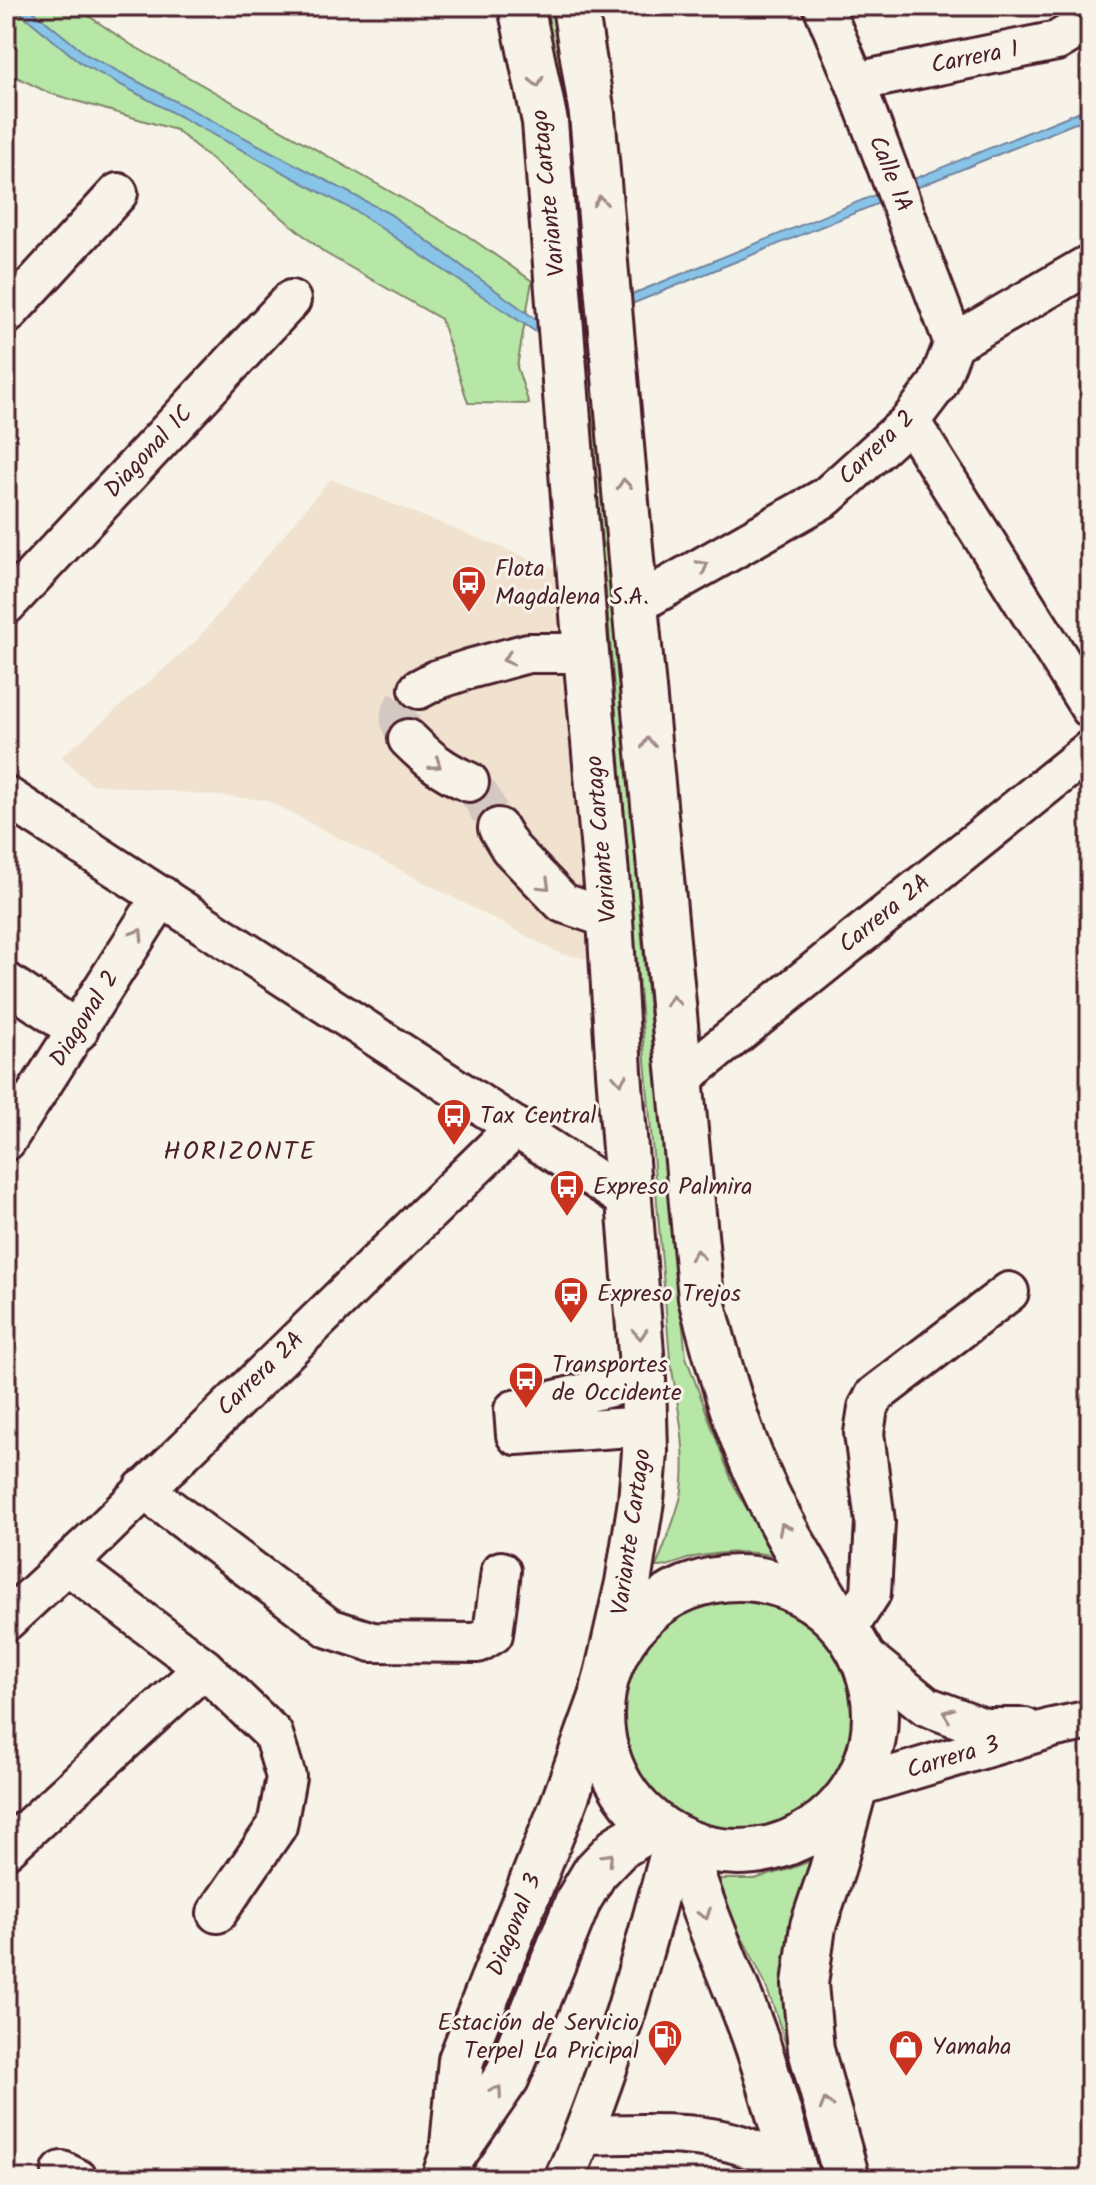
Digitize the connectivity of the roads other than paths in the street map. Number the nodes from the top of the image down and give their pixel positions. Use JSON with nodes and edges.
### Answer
{"nodes":[{"id":1,"x":521,"y":6,"type":"edge"},
{"id":2,"x":575,"y":6,"type":"edge"},
{"id":3,"x":823,"y":6,"type":"edge"},
{"id":4,"x":1090,"y":21,"type":"edge"},
{"id":5,"x":855,"y":82,"type":"junction"},
{"id":6,"x":118,"y":193,"type":"dead end"},
{"id":7,"x":1090,"y":264,"type":"edge"},
{"id":8,"x":291,"y":300,"type":"dead end"},
{"id":9,"x":6,"y":315,"type":"edge"},
{"id":10,"x":954,"y":343,"type":"junction"},
{"id":11,"x":910,"y":421,"type":"junction"},
{"id":12,"x":6,"y":605,"type":"edge"},
{"id":13,"x":635,"y":605,"type":"junction"},
{"id":14,"x":586,"y":653,"type":"junction"},
{"id":15,"x":419,"y":689,"type":"tunnel mouth"},
{"id":16,"x":1090,"y":708,"type":"edge"},
{"id":17,"x":408,"y":739,"type":"dead end"},
{"id":18,"x":1089,"y":755,"type":"edge"},
{"id":19,"x":469,"y":782,"type":"tunnel mouth"},
{"id":20,"x":6,"y":796,"type":"edge"},
{"id":21,"x":498,"y":828,"type":"tunnel mouth"},
{"id":22,"x":162,"y":896,"type":"junction"},
{"id":23,"x":610,"y":919,"type":"junction"},
{"id":24,"x":6,"y":982,"type":"edge"},
{"id":25,"x":78,"y":1031,"type":"junction"},
{"id":26,"x":681,"y":1079,"type":"junction"},
{"id":27,"x":516,"y":1127,"type":"junction"},
{"id":28,"x":6,"y":1141,"type":"edge"},
{"id":29,"x":629,"y":1201,"type":"junction"},
{"id":30,"x":1009,"y":1292,"type":"dead end"},
{"id":31,"x":643,"y":1379,"type":"junction"},
{"id":32,"x":645,"y":1426,"type":"junction"},
{"id":33,"x":143,"y":1489,"type":"junction"},
{"id":34,"x":67,"y":1564,"type":"junction"},
{"id":35,"x":501,"y":1571,"type":"dead end"},
{"id":36,"x":6,"y":1621,"type":"edge"},
{"id":37,"x":850,"y":1635,"type":"junction"},
{"id":38,"x":204,"y":1668,"type":"junction"},
{"id":39,"x":605,"y":1685,"type":"junction"},
{"id":40,"x":1090,"y":1720,"type":"edge"},
{"id":41,"x":1052,"y":1728,"type":"junction"},
{"id":42,"x":854,"y":1789,"type":"junction"},
{"id":43,"x":670,"y":1834,"type":"junction"},
{"id":44,"x":6,"y":1849,"type":"edge"},
{"id":45,"x":217,"y":1913,"type":"dead end"},
{"id":46,"x":584,"y":2135,"type":"junction"},
{"id":47,"x":448,"y":2167,"type":"edge"},
{"id":48,"x":564,"y":2179,"type":"edge"},
{"id":49,"x":783,"y":2179,"type":"edge"},
{"id":50,"x":797,"y":2179,"type":"edge"},
{"id":51,"x":847,"y":2179,"type":"edge"}],
"edges":[{"from":1,"to":14,"type":"main road","name":"Variante Cartago","one_way":true},
{"from":13,"to":2,"type":"main road","name":"Variante Cartago","one_way":true},
{"from":3,"to":5,"type":"street","name":"Calle 1A"},
{"from":4,"to":5,"type":"street","name":"Carrera 1"},
{"from":5,"to":10,"type":"street","name":"Calle 1A"},
{"from":6,"to":9,"type":"street"},
{"from":7,"to":10,"type":"street"},
{"from":8,"to":12,"type":"street","name":"Diagonal 1C"},
{"from":10,"to":11,"type":"street","name":"Carrera 2"},
{"from":13,"to":11,"type":"street","name":"Carrera 2","one_way":true},
{"from":11,"to":16,"type":"street"},
{"from":26,"to":13,"type":"main road","name":"Variante Cartago","one_way":true},
{"from":14,"to":15,"type":"street","one_way":true},
{"from":14,"to":23,"type":"main road","name":"Variante Cartago"},
{"from":17,"to":19,"type":"street","one_way":true},
{"from":18,"to":26,"type":"street","name":"Carrera 2A"},
{"from":20,"to":22,"type":"street"},
{"from":21,"to":23,"type":"street","one_way":true},
{"from":25,"to":22,"type":"street","name":"Diagonal 2","one_way":true},
{"from":22,"to":27,"type":"street"},
{"from":23,"to":29,"type":"main road","name":"Variante Cartago","one_way":true},
{"from":24,"to":25,"type":"street"},
{"from":25,"to":28,"type":"street","name":"Diagonal 2"},
{"from":37,"to":26,"type":"main road","name":"Variante Cartago","one_way":true},
{"from":27,"to":29,"type":"street"},
{"from":27,"to":33,"type":"street","name":"Carrera 2A"},
{"from":29,"to":31,"type":"main road","name":"Variante Cartago","one_way":true},
{"from":30,"to":37,"type":"street"},
{"from":31,"to":32,"type":"main road","name":"Variante Cartago"},
{"from":31,"to":32,"type":"street"},
{"from":32,"to":39,"type":"main road","name":"Variante Cartago"},
{"from":33,"to":34,"type":"street","name":"Carrera 2A"},
{"from":33,"to":35,"type":"street"},
{"from":34,"to":36,"type":"street","name":"Carrera 2A"},
{"from":34,"to":38,"type":"street"},
{"from":37,"to":39,"type":"main road"},
{"from":41,"to":37,"type":"street","name":"Carrera 3","one_way":true},
{"from":37,"to":42,"type":"main road"},
{"from":38,"to":44,"type":"street"},
{"from":38,"to":45,"type":"street"},
{"from":39,"to":43,"type":"main road"},
{"from":39,"to":47,"type":"main road","name":"Diagonal 3"},
{"from":40,"to":41,"type":"street","name":"Carrera 3"},
{"from":41,"to":42,"type":"street","name":"Carrera 3"},
{"from":42,"to":43,"type":"main road"},
{"from":51,"to":42,"type":"main road","one_way":true},
{"from":43,"to":46,"type":"street"},
{"from":47,"to":43,"type":"main road","name":"Diagonal 3","one_way":true},
{"from":43,"to":50,"type":"main road","one_way":true},
{"from":46,"to":48,"type":"street"},
{"from":46,"to":49,"type":"street"}]}
